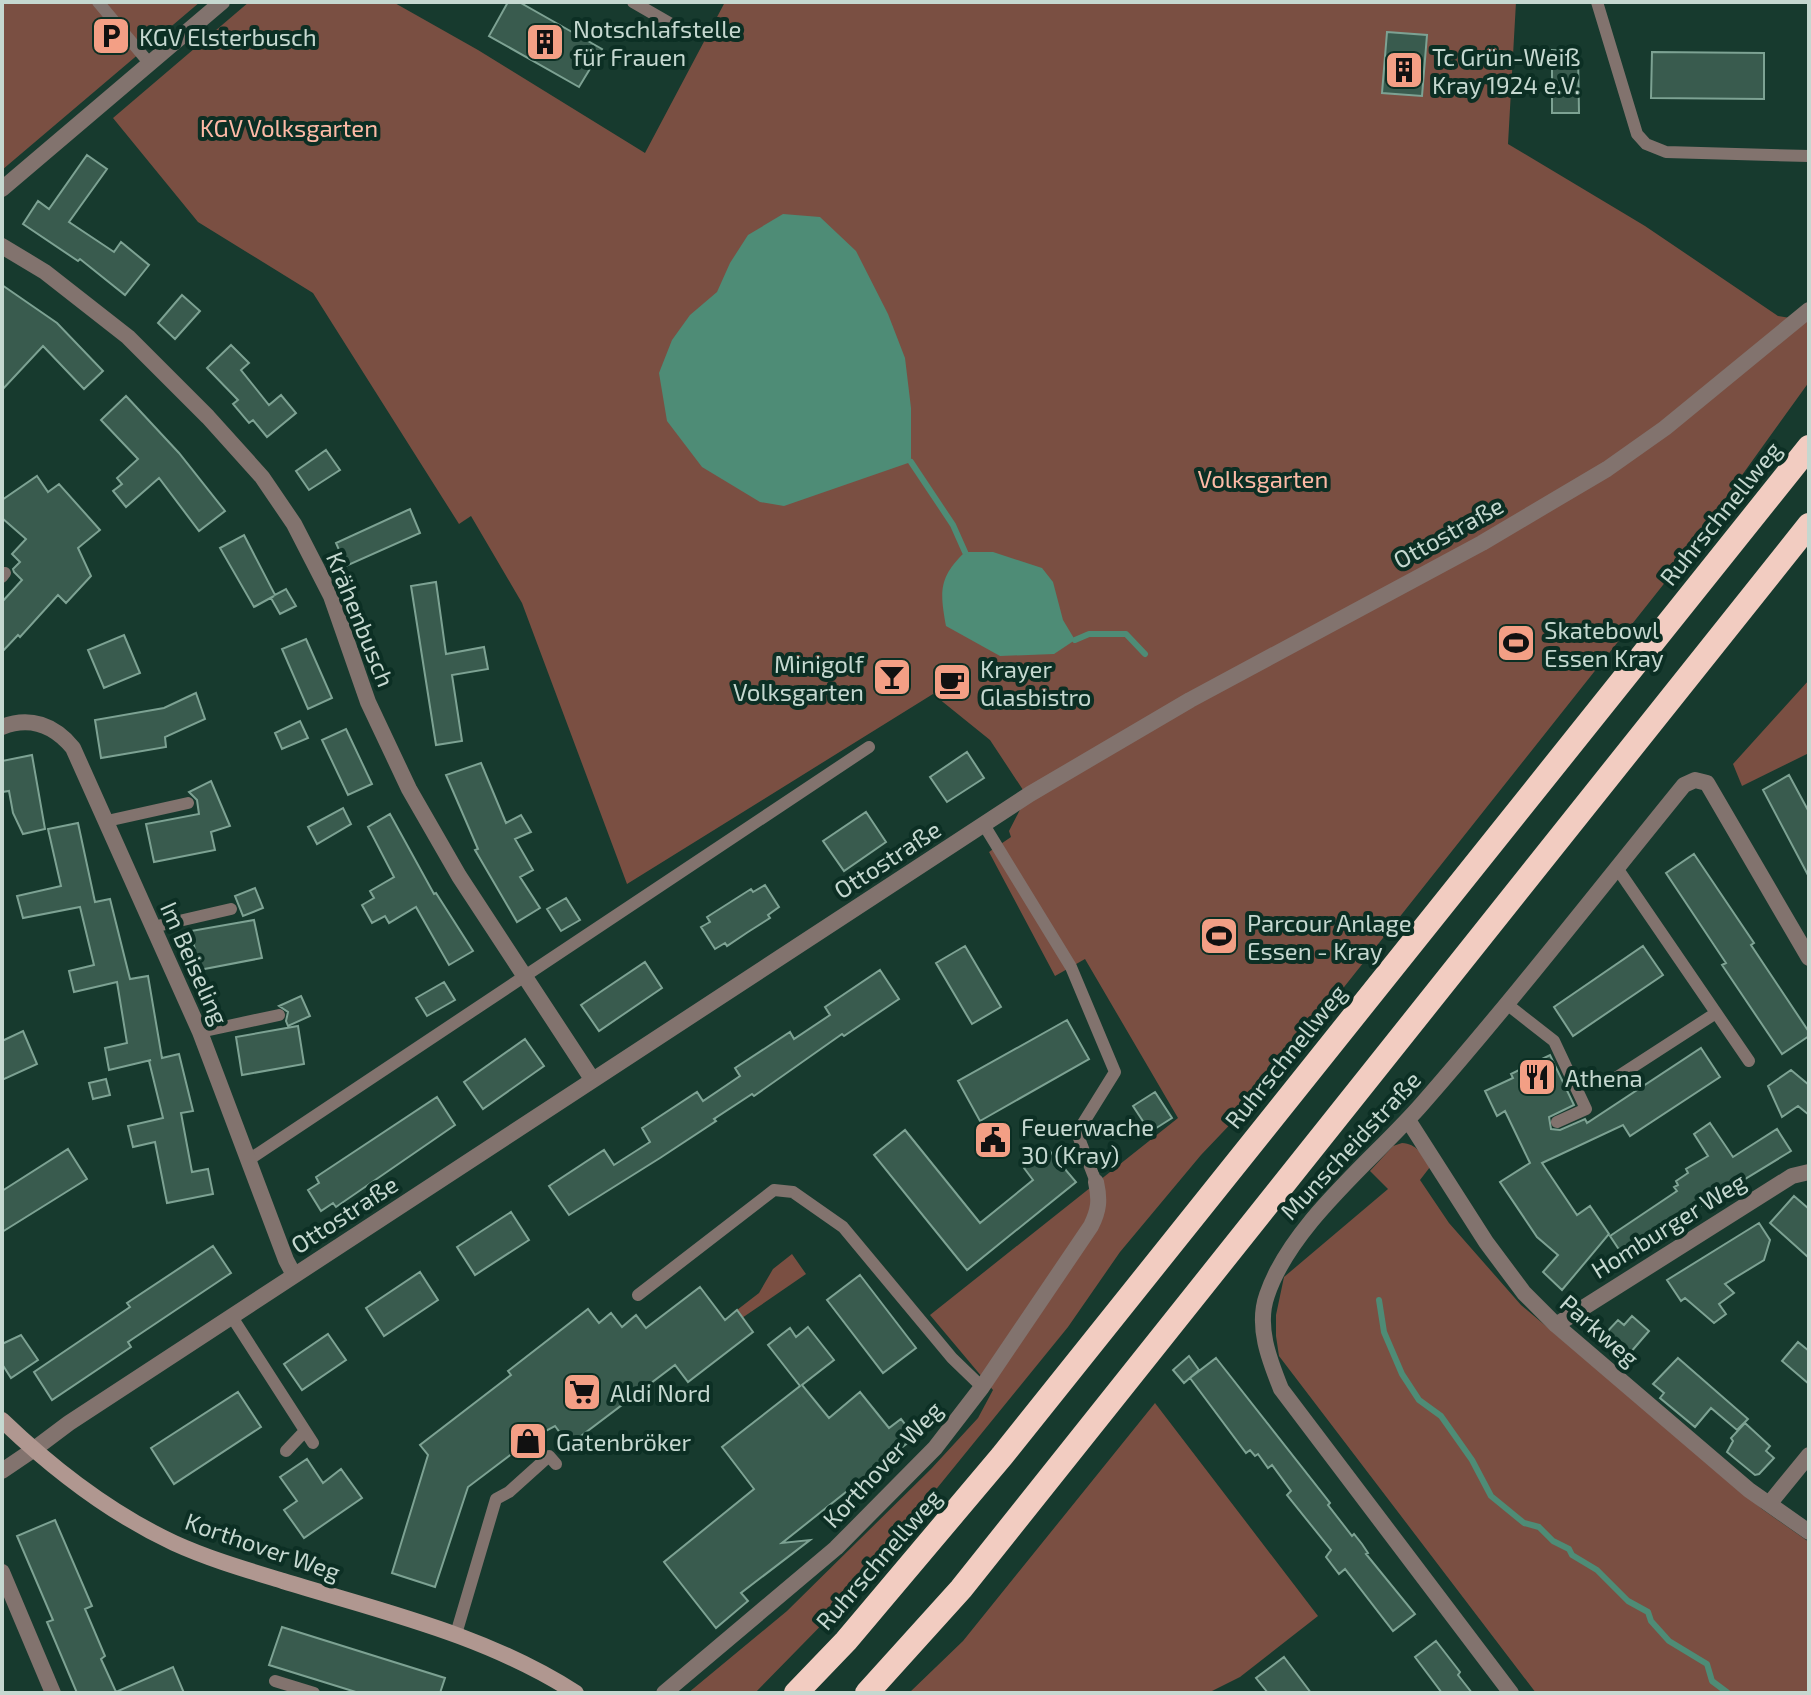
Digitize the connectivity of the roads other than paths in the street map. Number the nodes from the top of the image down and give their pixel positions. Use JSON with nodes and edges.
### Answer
{"nodes":[{"id":1,"x":98,"y":2,"type":"edge"},
{"id":2,"x":222,"y":2,"type":"edge"},
{"id":3,"x":633,"y":2,"type":"edge"},
{"id":4,"x":1597,"y":2,"type":"edge"},
{"id":5,"x":678,"y":28,"type":"dead end"},
{"id":6,"x":150,"y":64,"type":"junction"},
{"id":7,"x":1809,"y":156,"type":"edge"},
{"id":8,"x":2,"y":189,"type":"edge"},
{"id":9,"x":2,"y":246,"type":"edge"},
{"id":10,"x":1809,"y":310,"type":"edge"},
{"id":11,"x":1809,"y":447,"type":"edge"},
{"id":12,"x":1809,"y":525,"type":"edge"},
{"id":13,"x":2,"y":727,"type":"edge"},
{"id":14,"x":869,"y":747,"type":"dead end"},
{"id":15,"x":188,"y":803,"type":"dead end"},
{"id":16,"x":107,"y":821,"type":"junction"},
{"id":17,"x":984,"y":825,"type":"junction"},
{"id":18,"x":1617,"y":868,"type":"junction"},
{"id":19,"x":231,"y":909,"type":"dead end"},
{"id":20,"x":153,"y":927,"type":"junction"},
{"id":21,"x":1809,"y":958,"type":"edge"},
{"id":22,"x":524,"y":978,"type":"junction"},
{"id":23,"x":1508,"y":1005,"type":"junction"},
{"id":24,"x":1716,"y":1013,"type":"junction"},
{"id":25,"x":279,"y":1015,"type":"dead end"},
{"id":26,"x":200,"y":1032,"type":"junction"},
{"id":27,"x":1749,"y":1061,"type":"dead end"},
{"id":28,"x":592,"y":1079,"type":"junction"},
{"id":29,"x":1611,"y":1081,"type":"dead end"},
{"id":30,"x":1408,"y":1120,"type":"junction"},
{"id":31,"x":1557,"y":1122,"type":"dead end"},
{"id":32,"x":250,"y":1159,"type":"junction"},
{"id":33,"x":1809,"y":1172,"type":"edge"},
{"id":34,"x":1096,"y":1182,"type":"joint"},
{"id":35,"x":294,"y":1275,"type":"junction"},
{"id":36,"x":638,"y":1295,"type":"dead end"},
{"id":37,"x":232,"y":1317,"type":"junction"},
{"id":38,"x":1556,"y":1325,"type":"junction"},
{"id":39,"x":982,"y":1387,"type":"junction"},
{"id":40,"x":2,"y":1420,"type":"edge"},
{"id":41,"x":305,"y":1431,"type":"junction"},
{"id":42,"x":313,"y":1443,"type":"dead end"},
{"id":43,"x":33,"y":1450,"type":"junction"},
{"id":44,"x":286,"y":1451,"type":"dead end"},
{"id":45,"x":1809,"y":1455,"type":"edge"},
{"id":46,"x":556,"y":1464,"type":"dead end"},
{"id":47,"x":2,"y":1471,"type":"edge"},
{"id":48,"x":1769,"y":1504,"type":"junction"},
{"id":49,"x":1809,"y":1532,"type":"edge"},
{"id":50,"x":2,"y":1572,"type":"edge"},
{"id":51,"x":456,"y":1634,"type":"junction"},
{"id":52,"x":275,"y":1681,"type":"dead end"},
{"id":53,"x":47,"y":1690,"type":"edge"},
{"id":54,"x":304,"y":1692,"type":"edge"},
{"id":55,"x":576,"y":1693,"type":"edge"},
{"id":56,"x":664,"y":1693,"type":"edge"},
{"id":57,"x":796,"y":1693,"type":"edge"},
{"id":58,"x":867,"y":1693,"type":"edge"},
{"id":59,"x":1511,"y":1693,"type":"edge"}],
"edges":[{"from":1,"to":6,"type":"lane"},
{"from":2,"to":6,"type":"street"},
{"from":3,"to":5,"type":"lane"},
{"from":4,"to":7,"type":"lane"},
{"from":6,"to":8,"type":"street"},
{"from":9,"to":22,"type":"street","name":"Krähenbusch"},
{"from":10,"to":17,"type":"street","name":"Ottostraße"},
{"from":11,"to":57,"type":"highway","name":"Ruhrschnellweg"},
{"from":12,"to":58,"type":"highway"},
{"from":13,"to":16,"type":"street","name":"Im Beiseling"},
{"from":14,"to":22,"type":"lane"},
{"from":15,"to":16,"type":"lane"},
{"from":16,"to":20,"type":"street","name":"Im Beiseling"},
{"from":17,"to":28,"type":"street","name":"Ottostraße"},
{"from":17,"to":34,"type":"lane"},
{"from":18,"to":21,"type":"street","name":"Munscheidstraße"},
{"from":18,"to":23,"type":"street","name":"Munscheidstraße"},
{"from":18,"to":24,"type":"lane"},
{"from":19,"to":20,"type":"lane"},
{"from":20,"to":26,"type":"street","name":"Im Beiseling"},
{"from":22,"to":28,"type":"street","name":"Krähenbusch"},
{"from":22,"to":32,"type":"lane"},
{"from":23,"to":30,"type":"street","name":"Munscheidstraße"},
{"from":23,"to":31,"type":"lane"},
{"from":24,"to":27,"type":"lane"},
{"from":24,"to":29,"type":"lane"},
{"from":25,"to":26,"type":"lane"},
{"from":26,"to":32,"type":"street","name":"Im Beiseling"},
{"from":28,"to":35,"type":"street","name":"Ottostraße"},
{"from":30,"to":38,"type":"street","name":"Parkweg"},
{"from":30,"to":59,"type":"street","name":"Munscheidstraße"},
{"from":32,"to":35,"type":"street","name":"Im Beiseling"},
{"from":33,"to":38,"type":"street","name":"Homburger Weg"},
{"from":34,"to":39,"type":"street","name":"Korthover Weg"},
{"from":35,"to":37,"type":"street","name":"Ottostraße"},
{"from":36,"to":39,"type":"lane"},
{"from":37,"to":41,"type":"lane"},
{"from":37,"to":43,"type":"street","name":"Ottostraße"},
{"from":38,"to":48,"type":"street","name":"Parkweg"},
{"from":39,"to":56,"type":"street","name":"Korthover Weg"},
{"from":40,"to":43,"type":"main road","name":"Korthover Weg"},
{"from":41,"to":42,"type":"lane"},
{"from":41,"to":44,"type":"lane"},
{"from":43,"to":47,"type":"street","name":"Ottostraße"},
{"from":43,"to":51,"type":"main road","name":"Korthover Weg"},
{"from":45,"to":48,"type":"street"},
{"from":46,"to":51,"type":"lane"},
{"from":48,"to":49,"type":"street","name":"Parkweg"},
{"from":50,"to":53,"type":"street"},
{"from":51,"to":55,"type":"main road","name":"Korthover Weg"},
{"from":52,"to":54,"type":"lane"}]}
